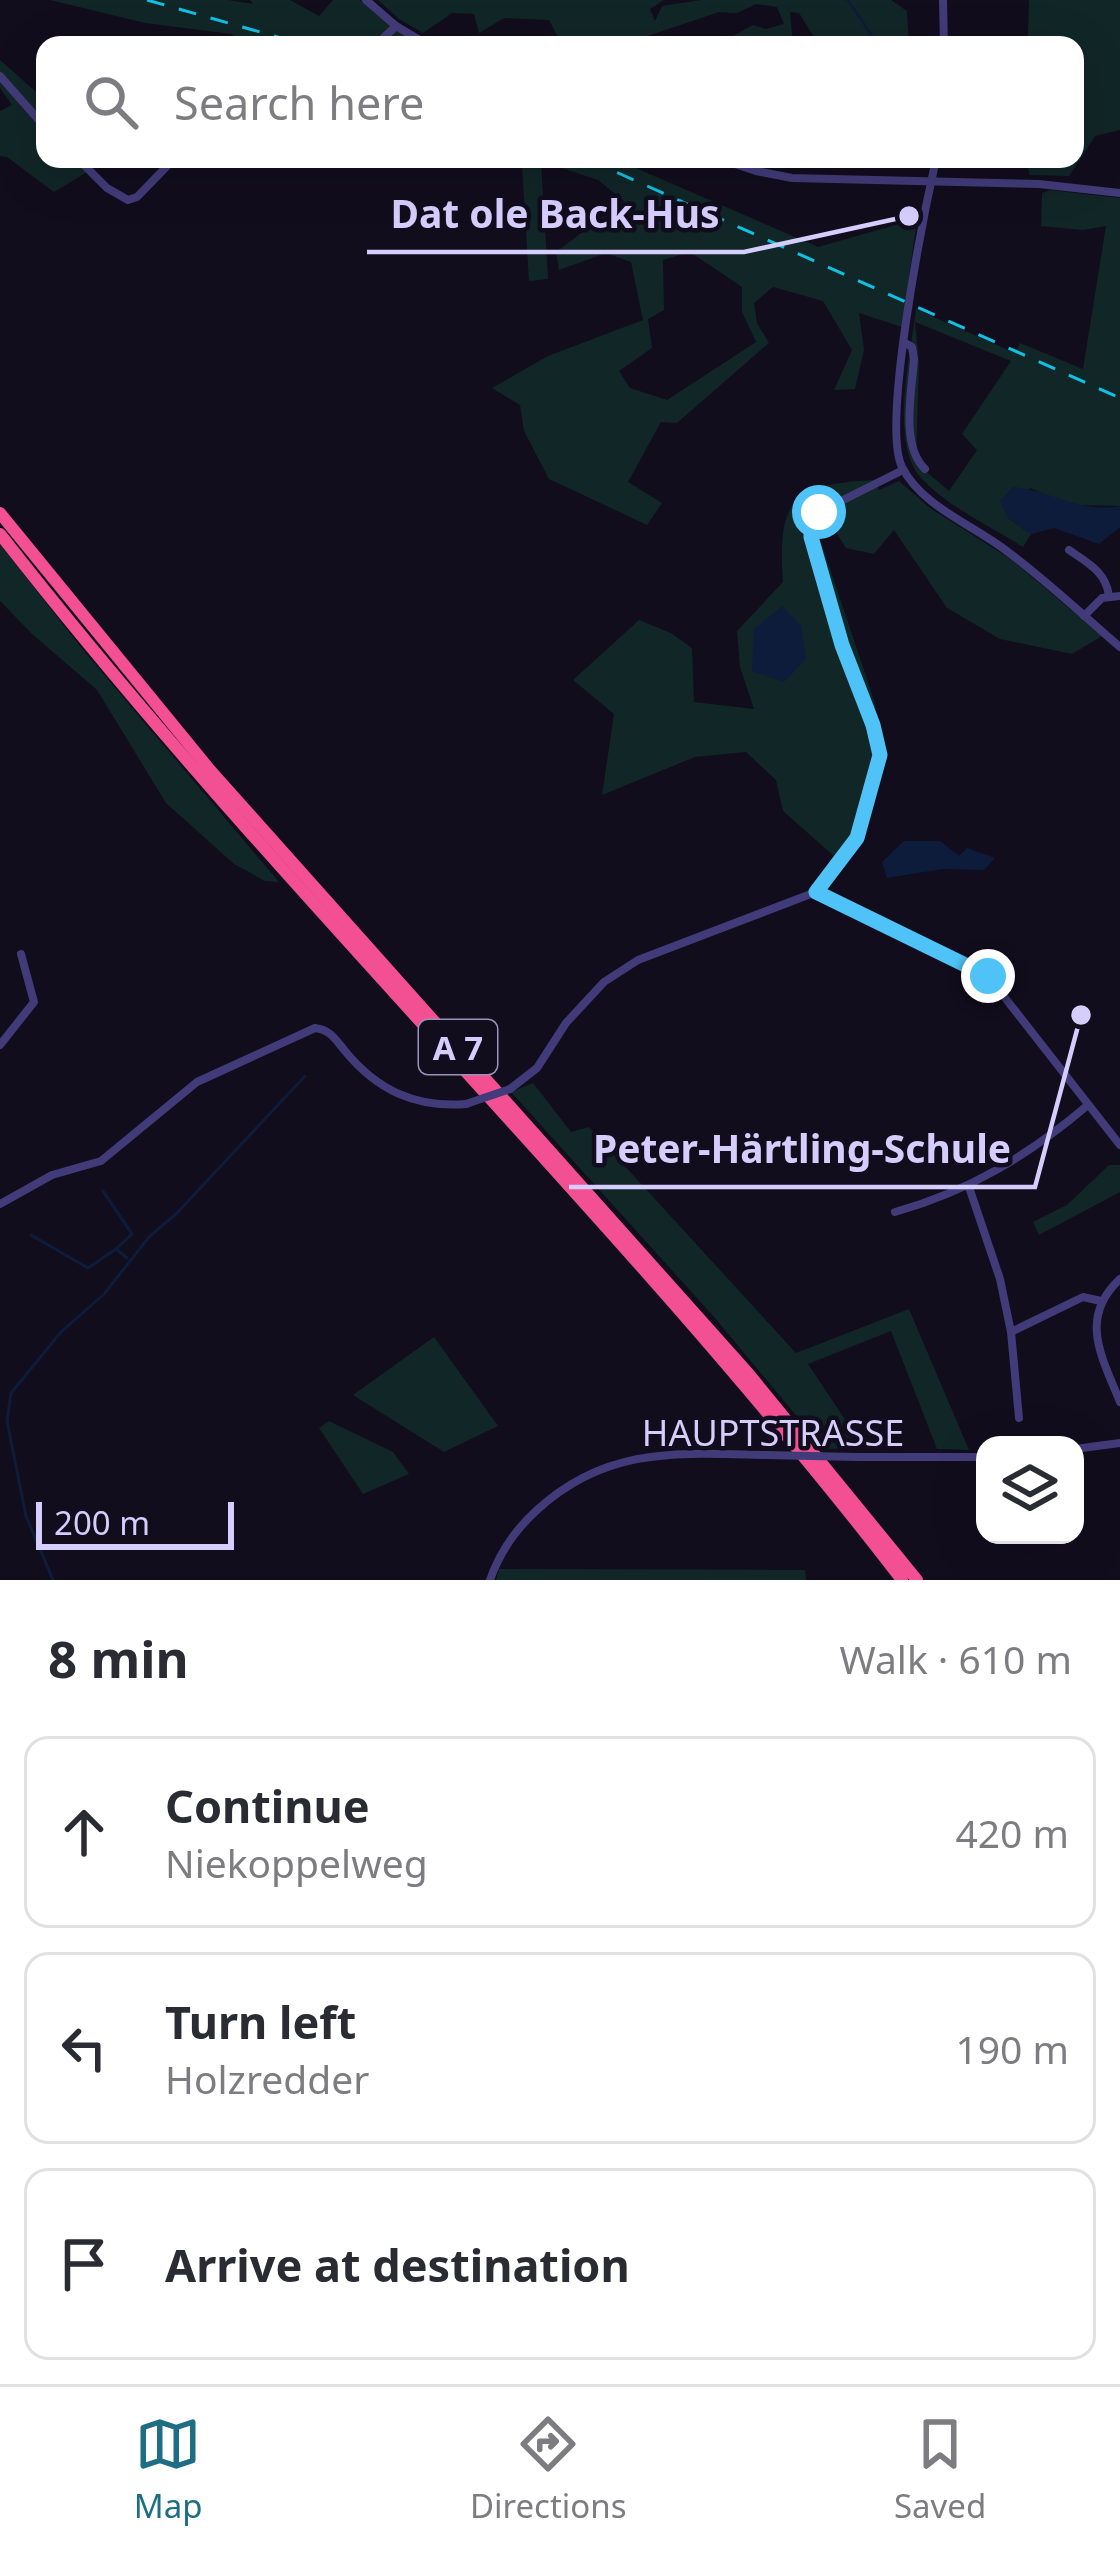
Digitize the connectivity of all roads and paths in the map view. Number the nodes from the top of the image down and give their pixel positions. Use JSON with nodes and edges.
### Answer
{"nodes":[{"id":1,"x":365,"y":0,"type":"edge"},
{"id":2,"x":943,"y":0,"type":"edge"},
{"id":3,"x":396,"y":26,"type":"junction"},
{"id":4,"x":385,"y":36,"type":"edge"},
{"id":5,"x":413,"y":36,"type":"edge"},
{"id":6,"x":944,"y":36,"type":"edge"},
{"id":7,"x":0,"y":76,"type":"edge"},
{"id":8,"x":36,"y":117,"type":"edge"},
{"id":9,"x":86,"y":168,"type":"edge"},
{"id":10,"x":165,"y":168,"type":"edge"},
{"id":11,"x":751,"y":168,"type":"edge"},
{"id":12,"x":934,"y":168,"type":"edge"},
{"id":13,"x":931,"y":182,"type":"junction"},
{"id":14,"x":1120,"y":194,"type":"edge"},
{"id":15,"x":905,"y":343,"type":"junction"},
{"id":16,"x":903,"y":470,"type":"junction"},
{"id":17,"x":925,"y":470,"type":"dead end"},
{"id":18,"x":0,"y":513,"type":"edge"},
{"id":19,"x":0,"y":534,"type":"edge"},
{"id":20,"x":1070,"y":550,"type":"dead end"},
{"id":21,"x":1114,"y":596,"type":"edge"},
{"id":22,"x":1084,"y":616,"type":"junction"},
{"id":23,"x":1120,"y":647,"type":"edge"},
{"id":24,"x":816,"y":892,"type":"junction"},
{"id":25,"x":21,"y":954,"type":"dead end"},
{"id":26,"x":0,"y":1045,"type":"edge"},
{"id":27,"x":1088,"y":1105,"type":"junction"},
{"id":28,"x":1120,"y":1145,"type":"edge"},
{"id":29,"x":969,"y":1187,"type":"junction"},
{"id":30,"x":0,"y":1204,"type":"edge"},
{"id":31,"x":895,"y":1212,"type":"dead end"},
{"id":32,"x":1120,"y":1280,"type":"edge"},
{"id":33,"x":1101,"y":1301,"type":"junction"},
{"id":34,"x":1012,"y":1332,"type":"junction"},
{"id":35,"x":1120,"y":1402,"type":"edge"},
{"id":36,"x":1019,"y":1418,"type":"dead end"},
{"id":37,"x":1120,"y":1443,"type":"edge"},
{"id":38,"x":1084,"y":1448,"type":"edge"},
{"id":39,"x":976,"y":1457,"type":"edge"},
{"id":40,"x":490,"y":1580,"type":"edge"},
{"id":41,"x":902,"y":1580,"type":"edge"},
{"id":42,"x":917,"y":1580,"type":"edge"}],
"edges":[{"from":1,"to":3,"type":"street"},
{"from":2,"to":6,"type":"street"},
{"from":3,"to":4,"type":"street"},
{"from":3,"to":5,"type":"street"},
{"from":7,"to":8,"type":"street"},
{"from":9,"to":10,"type":"street"},
{"from":11,"to":13,"type":"street"},
{"from":12,"to":13,"type":"street"},
{"from":13,"to":14,"type":"street"},
{"from":13,"to":15,"type":"street"},
{"from":15,"to":16,"type":"street"},
{"from":15,"to":17,"type":"street"},
{"from":16,"to":22,"type":"street"},
{"from":16,"to":24,"type":"street"},
{"from":18,"to":42,"type":"highway","number":"A 7"},
{"from":19,"to":41,"type":"highway","number":"A 7"},
{"from":20,"to":21,"type":"street"},
{"from":21,"to":22,"type":"street"},
{"from":22,"to":23,"type":"street"},
{"from":24,"to":27,"type":"street"},
{"from":24,"to":30,"type":"street","bridge":true},
{"from":25,"to":26,"type":"street"},
{"from":27,"to":28,"type":"street"},
{"from":27,"to":29,"type":"street"},
{"from":29,"to":31,"type":"street"},
{"from":29,"to":34,"type":"street"},
{"from":32,"to":33,"type":"street"},
{"from":33,"to":34,"type":"street"},
{"from":33,"to":35,"type":"street"},
{"from":34,"to":36,"type":"street"},
{"from":37,"to":38,"type":"street"},
{"from":39,"to":40,"type":"street","name":"HAUPTSTRASSE","bridge":true}]}
